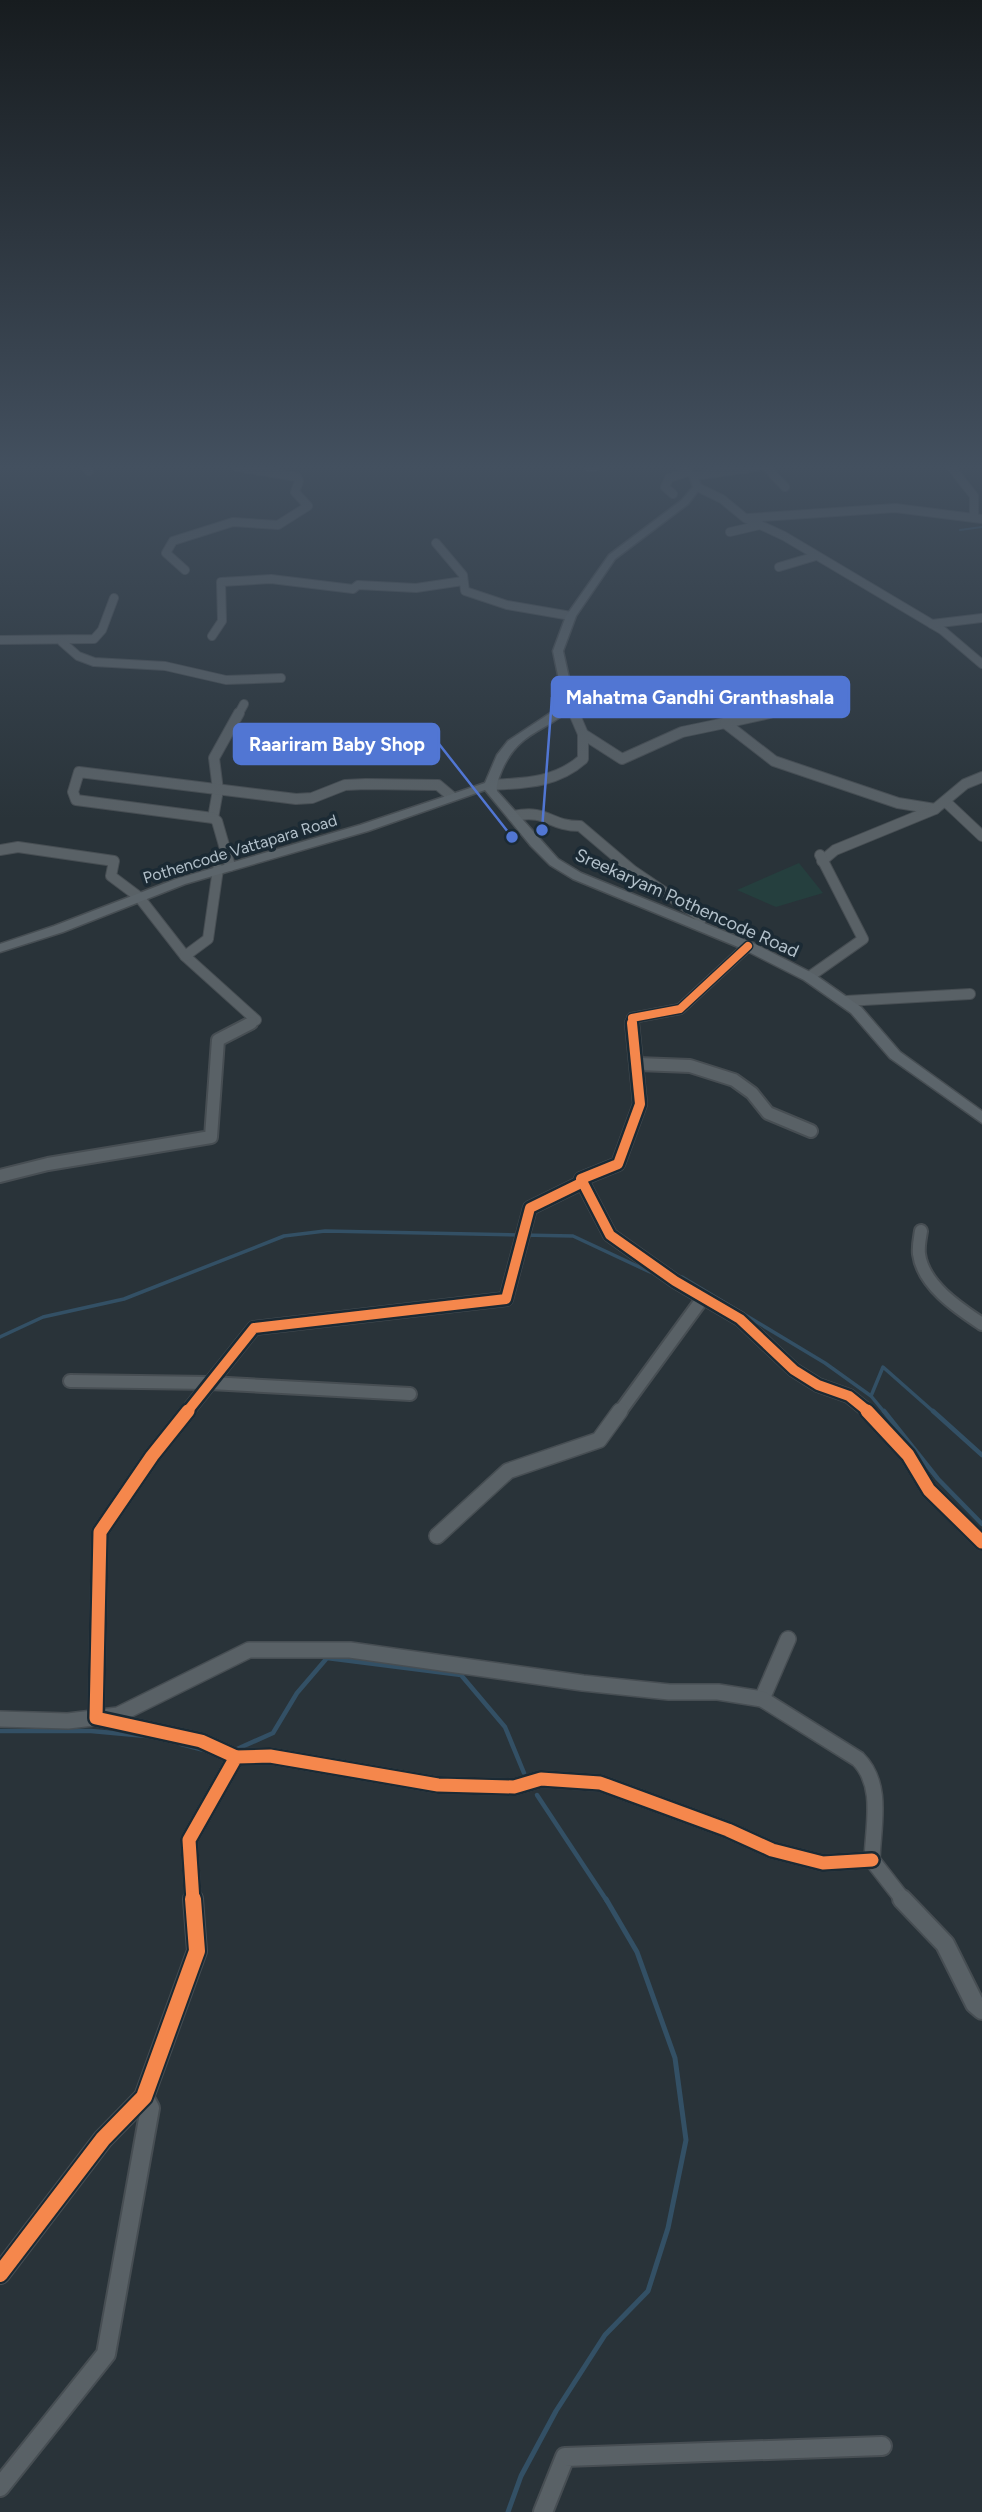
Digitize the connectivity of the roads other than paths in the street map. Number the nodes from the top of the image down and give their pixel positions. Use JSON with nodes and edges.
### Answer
{"nodes":[{"id":1,"x":221,"y":584,"type":"edge"},
{"id":2,"x":319,"y":584,"type":"edge"},
{"id":3,"x":441,"y":584,"type":"edge"},
{"id":4,"x":464,"y":584,"type":"edge"},
{"id":5,"x":590,"y":584,"type":"edge"},
{"id":6,"x":864,"y":584,"type":"edge"},
{"id":7,"x":114,"y":598,"type":"dead end"},
{"id":8,"x":571,"y":616,"type":"junction"},
{"id":9,"x":982,"y":618,"type":"edge"},
{"id":10,"x":931,"y":624,"type":"junction"},
{"id":11,"x":212,"y":635,"type":"dead end"},
{"id":12,"x":0,"y":640,"type":"edge"},
{"id":13,"x":62,"y":642,"type":"junction"},
{"id":14,"x":982,"y":664,"type":"edge"},
{"id":15,"x":281,"y":678,"type":"dead end"},
{"id":16,"x":244,"y":704,"type":"dead end"},
{"id":17,"x":570,"y":704,"type":"junction"},
{"id":18,"x":788,"y":709,"type":"dead end"},
{"id":19,"x":725,"y":723,"type":"junction"},
{"id":20,"x":583,"y":734,"type":"junction"},
{"id":21,"x":982,"y":777,"type":"edge"},
{"id":22,"x":490,"y":785,"type":"junction"},
{"id":23,"x":218,"y":790,"type":"junction"},
{"id":24,"x":451,"y":796,"type":"junction"},
{"id":25,"x":946,"y":802,"type":"junction"},
{"id":26,"x":935,"y":809,"type":"junction"},
{"id":27,"x":513,"y":816,"type":"junction"},
{"id":28,"x":213,"y":818,"type":"junction"},
{"id":29,"x":982,"y":836,"type":"edge"},
{"id":30,"x":0,"y":850,"type":"edge"},
{"id":31,"x":224,"y":867,"type":"junction"},
{"id":32,"x":139,"y":897,"type":"junction"},
{"id":33,"x":699,"y":925,"type":"junction"},
{"id":34,"x":748,"y":946,"type":"junction"},
{"id":35,"x":0,"y":948,"type":"edge"},
{"id":36,"x":185,"y":956,"type":"junction"},
{"id":37,"x":809,"y":977,"type":"junction"},
{"id":38,"x":970,"y":994,"type":"dead end"},
{"id":39,"x":846,"y":1001,"type":"junction"},
{"id":40,"x":638,"y":1064,"type":"junction"},
{"id":41,"x":982,"y":1118,"type":"edge"},
{"id":42,"x":811,"y":1131,"type":"dead end"},
{"id":43,"x":0,"y":1176,"type":"edge"},
{"id":44,"x":581,"y":1183,"type":"junction"},
{"id":45,"x":921,"y":1231,"type":"dead end"},
{"id":46,"x":703,"y":1298,"type":"junction"},
{"id":47,"x":982,"y":1324,"type":"edge"},
{"id":48,"x":69,"y":1381,"type":"dead end"},
{"id":49,"x":210,"y":1383,"type":"junction"},
{"id":50,"x":410,"y":1394,"type":"dead end"},
{"id":51,"x":437,"y":1536,"type":"dead end"},
{"id":52,"x":982,"y":1542,"type":"edge"},
{"id":53,"x":788,"y":1639,"type":"dead end"},
{"id":54,"x":762,"y":1699,"type":"junction"},
{"id":55,"x":96,"y":1718,"type":"junction"},
{"id":56,"x":0,"y":1719,"type":"edge"},
{"id":57,"x":236,"y":1757,"type":"junction"},
{"id":58,"x":872,"y":1860,"type":"junction"},
{"id":59,"x":982,"y":2010,"type":"edge"},
{"id":60,"x":145,"y":2098,"type":"junction"},
{"id":61,"x":0,"y":2274,"type":"edge"},
{"id":62,"x":882,"y":2446,"type":"dead end"},
{"id":63,"x":0,"y":2487,"type":"edge"},
{"id":64,"x":542,"y":2512,"type":"edge"}],
"edges":[{"from":1,"to":11,"type":"street"},
{"from":2,"to":3,"type":"street"},
{"from":4,"to":8,"type":"street"},
{"from":5,"to":8,"type":"main road"},
{"from":6,"to":10,"type":"street"},
{"from":7,"to":13,"type":"street"},
{"from":8,"to":17,"type":"main road"},
{"from":9,"to":10,"type":"street"},
{"from":10,"to":14,"type":"street"},
{"from":12,"to":13,"type":"street"},
{"from":13,"to":15,"type":"street"},
{"from":16,"to":23,"type":"street"},
{"from":17,"to":20,"type":"street"},
{"from":17,"to":22,"type":"main road"},
{"from":18,"to":19,"type":"street"},
{"from":19,"to":20,"type":"street"},
{"from":19,"to":26,"type":"street"},
{"from":20,"to":22,"type":"street"},
{"from":21,"to":25,"type":"street"},
{"from":22,"to":24,"type":"main road","name":"Pothencode Vattapara Road"},
{"from":22,"to":27,"type":"main road","name":"Sreekaryam Pothencode Road"},
{"from":23,"to":24,"type":"street"},
{"from":23,"to":28,"type":"street"},
{"from":23,"to":28,"type":"street"},
{"from":24,"to":31,"type":"main road","name":"Pothencode Vattapara Road"},
{"from":25,"to":26,"type":"street"},
{"from":25,"to":29,"type":"street"},
{"from":26,"to":37,"type":"street"},
{"from":27,"to":33,"type":"main road","name":"Sreekaryam Pothencode Road"},
{"from":27,"to":33,"type":"street"},
{"from":28,"to":31,"type":"street"},
{"from":30,"to":32,"type":"street"},
{"from":31,"to":32,"type":"main road","name":"Pothencode Vattapara Road"},
{"from":31,"to":36,"type":"street"},
{"from":32,"to":35,"type":"main road","name":"Pothencode Vattapara Road"},
{"from":32,"to":36,"type":"street"},
{"from":33,"to":34,"type":"main road","name":"Sreekaryam Pothencode Road"},
{"from":34,"to":37,"type":"main road","name":"Sreekaryam Pothencode Road"},
{"from":34,"to":40,"type":"street"},
{"from":36,"to":43,"type":"street"},
{"from":37,"to":39,"type":"main road","name":"Sreekaryam Pothencode Road"},
{"from":38,"to":39,"type":"street"},
{"from":39,"to":41,"type":"main road","name":"Sreekaryam Pothencode Road"},
{"from":40,"to":42,"type":"street"},
{"from":40,"to":44,"type":"street"},
{"from":44,"to":46,"type":"street"},
{"from":44,"to":49,"type":"street"},
{"from":45,"to":47,"type":"street"},
{"from":46,"to":51,"type":"street"},
{"from":46,"to":52,"type":"street"},
{"from":48,"to":49,"type":"street"},
{"from":49,"to":50,"type":"street"},
{"from":49,"to":55,"type":"street"},
{"from":53,"to":54,"type":"street"},
{"from":54,"to":55,"type":"street"},
{"from":54,"to":58,"type":"street"},
{"from":55,"to":56,"type":"street"},
{"from":55,"to":57,"type":"street"},
{"from":57,"to":58,"type":"street"},
{"from":57,"to":60,"type":"street"},
{"from":58,"to":59,"type":"street"},
{"from":60,"to":61,"type":"street"},
{"from":60,"to":63,"type":"street"},
{"from":62,"to":64,"type":"street"}]}
